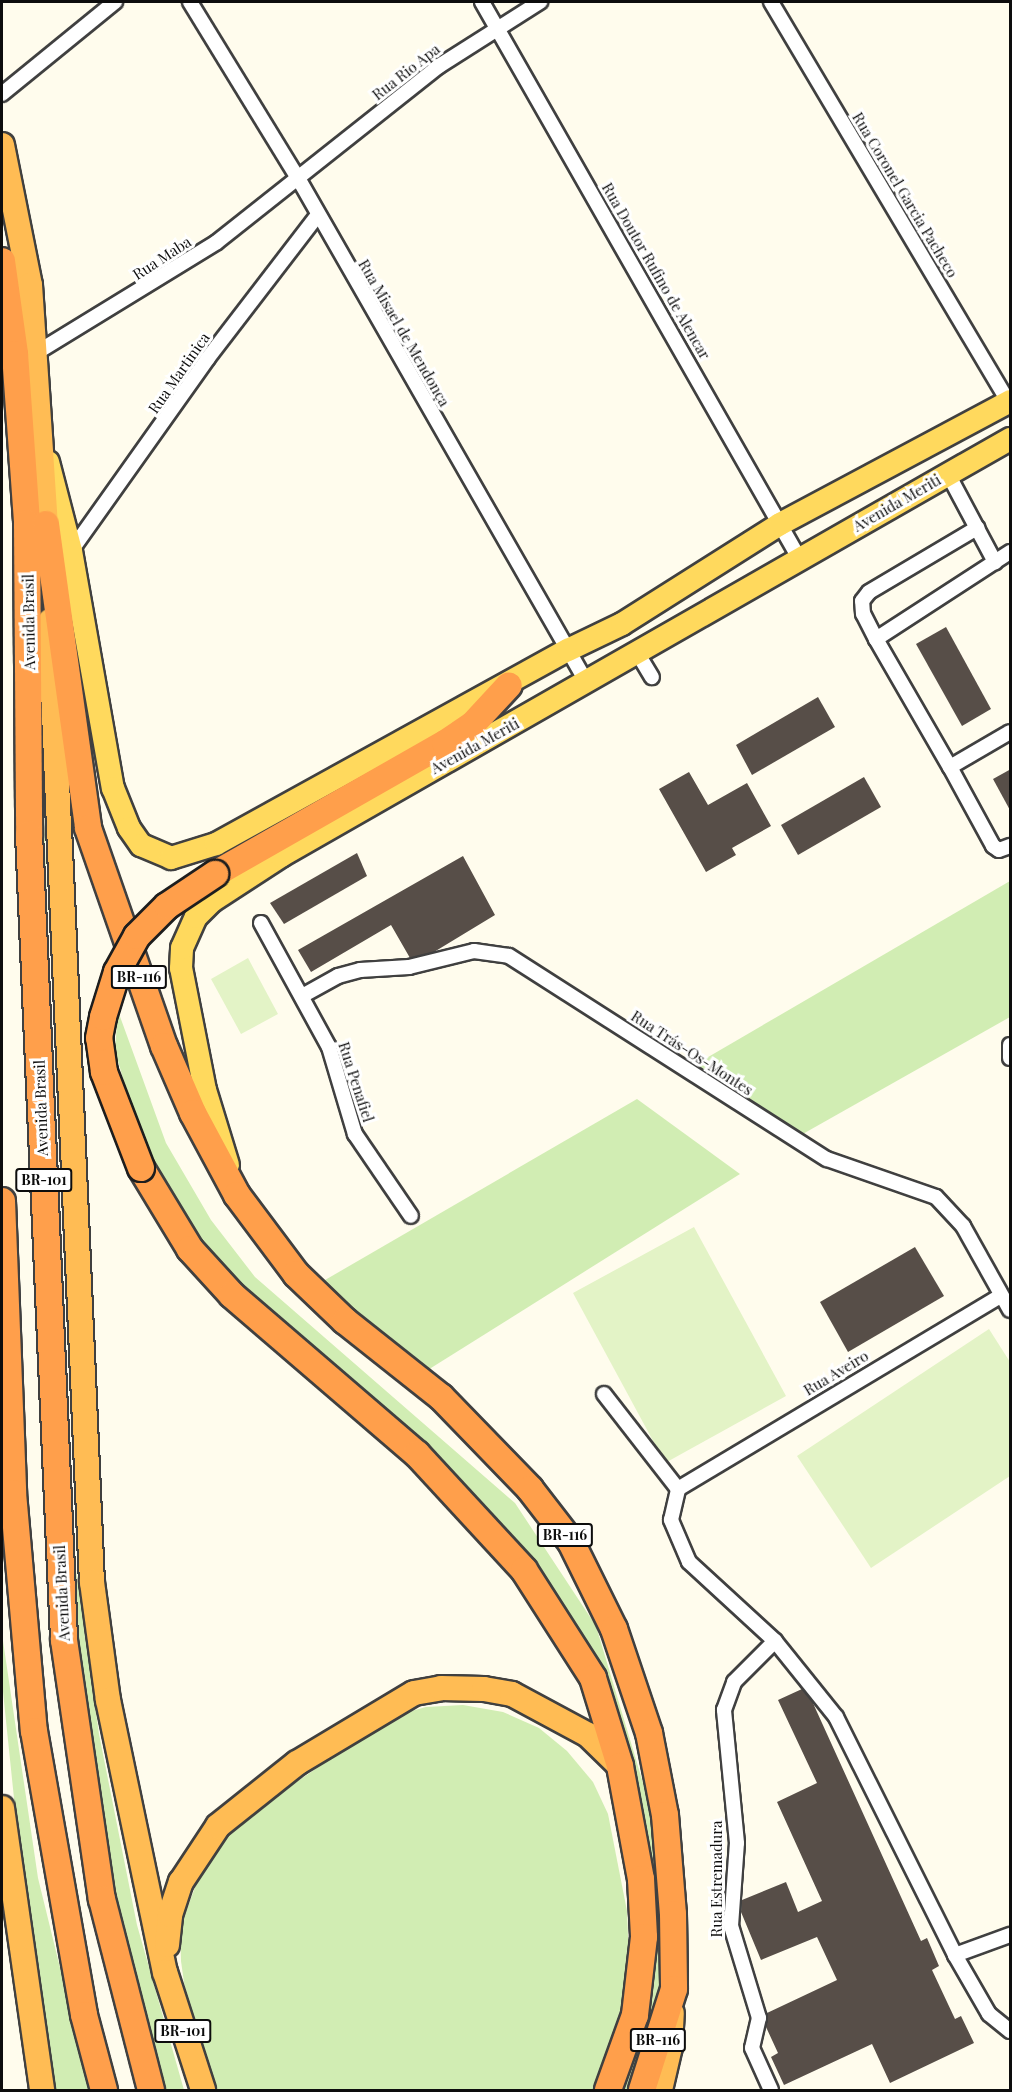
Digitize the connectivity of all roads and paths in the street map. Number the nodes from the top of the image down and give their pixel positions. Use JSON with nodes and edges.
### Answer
{"nodes":[{"id":1,"x":115,"y":2,"type":"edge"},
{"id":2,"x":190,"y":2,"type":"edge"},
{"id":3,"x":482,"y":2,"type":"edge"},
{"id":4,"x":540,"y":2,"type":"edge"},
{"id":5,"x":771,"y":2,"type":"edge"},
{"id":6,"x":497,"y":26,"type":"junction"},
{"id":7,"x":2,"y":94,"type":"edge"},
{"id":8,"x":2,"y":145,"type":"edge"},
{"id":9,"x":298,"y":178,"type":"junction"},
{"id":10,"x":317,"y":216,"type":"junction"},
{"id":11,"x":2,"y":261,"type":"edge"},
{"id":12,"x":36,"y":353,"type":"junction"},
{"id":13,"x":1010,"y":403,"type":"edge"},
{"id":14,"x":1011,"y":439,"type":"edge"},
{"id":15,"x":42,"y":440,"type":"junction"},
{"id":16,"x":948,"y":474,"type":"junction"},
{"id":17,"x":46,"y":524,"type":"junction"},
{"id":18,"x":780,"y":524,"type":"junction"},
{"id":19,"x":977,"y":528,"type":"junction"},
{"id":20,"x":71,"y":551,"type":"junction"},
{"id":21,"x":1011,"y":552,"type":"edge"},
{"id":22,"x":799,"y":558,"type":"junction"},
{"id":23,"x":995,"y":562,"type":"junction"},
{"id":24,"x":876,"y":639,"type":"junction"},
{"id":25,"x":568,"y":650,"type":"junction"},
{"id":26,"x":638,"y":654,"type":"junction"},
{"id":27,"x":652,"y":677,"type":"dead end"},
{"id":28,"x":587,"y":683,"type":"junction"},
{"id":29,"x":509,"y":685,"type":"junction"},
{"id":30,"x":1011,"y":732,"type":"edge"},
{"id":31,"x":950,"y":767,"type":"junction"},
{"id":32,"x":1011,"y":846,"type":"edge"},
{"id":33,"x":261,"y":922,"type":"dead end"},
{"id":34,"x":302,"y":996,"type":"junction"},
{"id":35,"x":237,"y":1195,"type":"junction"},
{"id":36,"x":2,"y":1201,"type":"edge"},
{"id":37,"x":411,"y":1216,"type":"dead end"},
{"id":38,"x":1001,"y":1296,"type":"junction"},
{"id":39,"x":1011,"y":1310,"type":"edge"},
{"id":40,"x":604,"y":1394,"type":"dead end"},
{"id":41,"x":683,"y":1484,"type":"junction"},
{"id":42,"x":775,"y":1641,"type":"junction"},
{"id":43,"x":620,"y":1766,"type":"junction"},
{"id":44,"x":2,"y":1808,"type":"edge"},
{"id":45,"x":1011,"y":1935,"type":"edge"},
{"id":46,"x":955,"y":1955,"type":"junction"},
{"id":47,"x":165,"y":1972,"type":"junction"},
{"id":48,"x":674,"y":1989,"type":"junction"},
{"id":49,"x":1011,"y":2031,"type":"edge"},
{"id":50,"x":42,"y":2091,"type":"edge"},
{"id":51,"x":104,"y":2091,"type":"edge"},
{"id":52,"x":151,"y":2091,"type":"edge"},
{"id":53,"x":203,"y":2091,"type":"edge"},
{"id":54,"x":608,"y":2091,"type":"edge"},
{"id":55,"x":642,"y":2091,"type":"edge"},
{"id":56,"x":660,"y":2091,"type":"edge"},
{"id":57,"x":771,"y":2091,"type":"edge"}],
"edges":[{"from":1,"to":7,"type":"street"},
{"from":2,"to":9,"type":"street","name":"Rua Misael de Mendonça"},
{"from":3,"to":6,"type":"street","name":"Rua Doutor Rufino de Alencar"},
{"from":4,"to":6,"type":"street","name":"Rua Rio Apa"},
{"from":5,"to":13,"type":"street","name":"Rua Coronel Garcia Pacheco"},
{"from":6,"to":9,"type":"street","name":"Rua Rio Apa"},
{"from":6,"to":18,"type":"street","name":"Rua Doutor Rufino de Alencar"},
{"from":8,"to":12,"type":"highway","name":"Avenida Brasil","number":"BR-101"},
{"from":9,"to":10,"type":"street","name":"Rua Misael de Mendonça"},
{"from":9,"to":12,"type":"street","name":"Rua Maba"},
{"from":10,"to":20,"type":"street","name":"Rua Martinica"},
{"from":10,"to":25,"type":"street","name":"Rua Misael de Mendonça"},
{"from":11,"to":52,"type":"highway","name":"Avenida Brasil","number":"BR-101"},
{"from":12,"to":15,"type":"highway","name":"Avenida Brasil","number":"BR-101"},
{"from":13,"to":18,"type":"main road"},
{"from":14,"to":16,"type":"main road","name":"Avenida Meriti"},
{"from":15,"to":17,"type":"highway","name":"Avenida Brasil","number":"BR-101"},
{"from":15,"to":20,"type":"main road","name":"Avenida Brasil"},
{"from":16,"to":19,"type":"street"},
{"from":16,"to":22,"type":"main road","name":"Avenida Meriti"},
{"from":17,"to":35,"type":"highway","number":"BR-116"},
{"from":17,"to":47,"type":"highway","name":"Avenida Brasil","number":"BR-101"},
{"from":18,"to":22,"type":"street","name":"Rua Doutor Rufino de Alencar"},
{"from":18,"to":25,"type":"main road"},
{"from":19,"to":23,"type":"street"},
{"from":19,"to":24,"type":"street"},
{"from":20,"to":29,"type":"main road","name":"Avenida Brasil"},
{"from":21,"to":23,"type":"street"},
{"from":22,"to":26,"type":"main road","name":"Avenida Meriti"},
{"from":23,"to":24,"type":"street"},
{"from":24,"to":31,"type":"street"},
{"from":25,"to":28,"type":"street","name":"Rua Misael de Mendonça"},
{"from":25,"to":29,"type":"main road"},
{"from":26,"to":27,"type":"street"},
{"from":26,"to":28,"type":"main road","name":"Avenida Meriti"},
{"from":28,"to":35,"type":"main road","name":"Avenida Meriti"},
{"from":29,"to":43,"type":"highway","bridge":true},
{"from":30,"to":31,"type":"street"},
{"from":31,"to":32,"type":"street"},
{"from":33,"to":34,"type":"street","name":"Rua Penafiel"},
{"from":34,"to":37,"type":"street","name":"Rua Penafiel"},
{"from":34,"to":38,"type":"street","name":"Rua Trás-Os-Montes"},
{"from":35,"to":48,"type":"highway","number":"BR-116"},
{"from":36,"to":51,"type":"highway","number":"BR-101"},
{"from":38,"to":39,"type":"street","name":"Rua Trás-Os-Montes"},
{"from":38,"to":41,"type":"street","name":"Rua Aveiro"},
{"from":40,"to":41,"type":"street"},
{"from":41,"to":42,"type":"street"},
{"from":42,"to":46,"type":"street"},
{"from":42,"to":57,"type":"street","name":"Rua Estremadura"},
{"from":43,"to":47,"type":"highway"},
{"from":43,"to":54,"type":"highway"},
{"from":44,"to":50,"type":"highway"},
{"from":45,"to":46,"type":"street"},
{"from":46,"to":49,"type":"street"},
{"from":47,"to":53,"type":"highway","name":"Avenida Brasil","number":"BR-101"},
{"from":48,"to":55,"type":"highway","number":"BR-116"},
{"from":48,"to":56,"type":"highway"}]}
